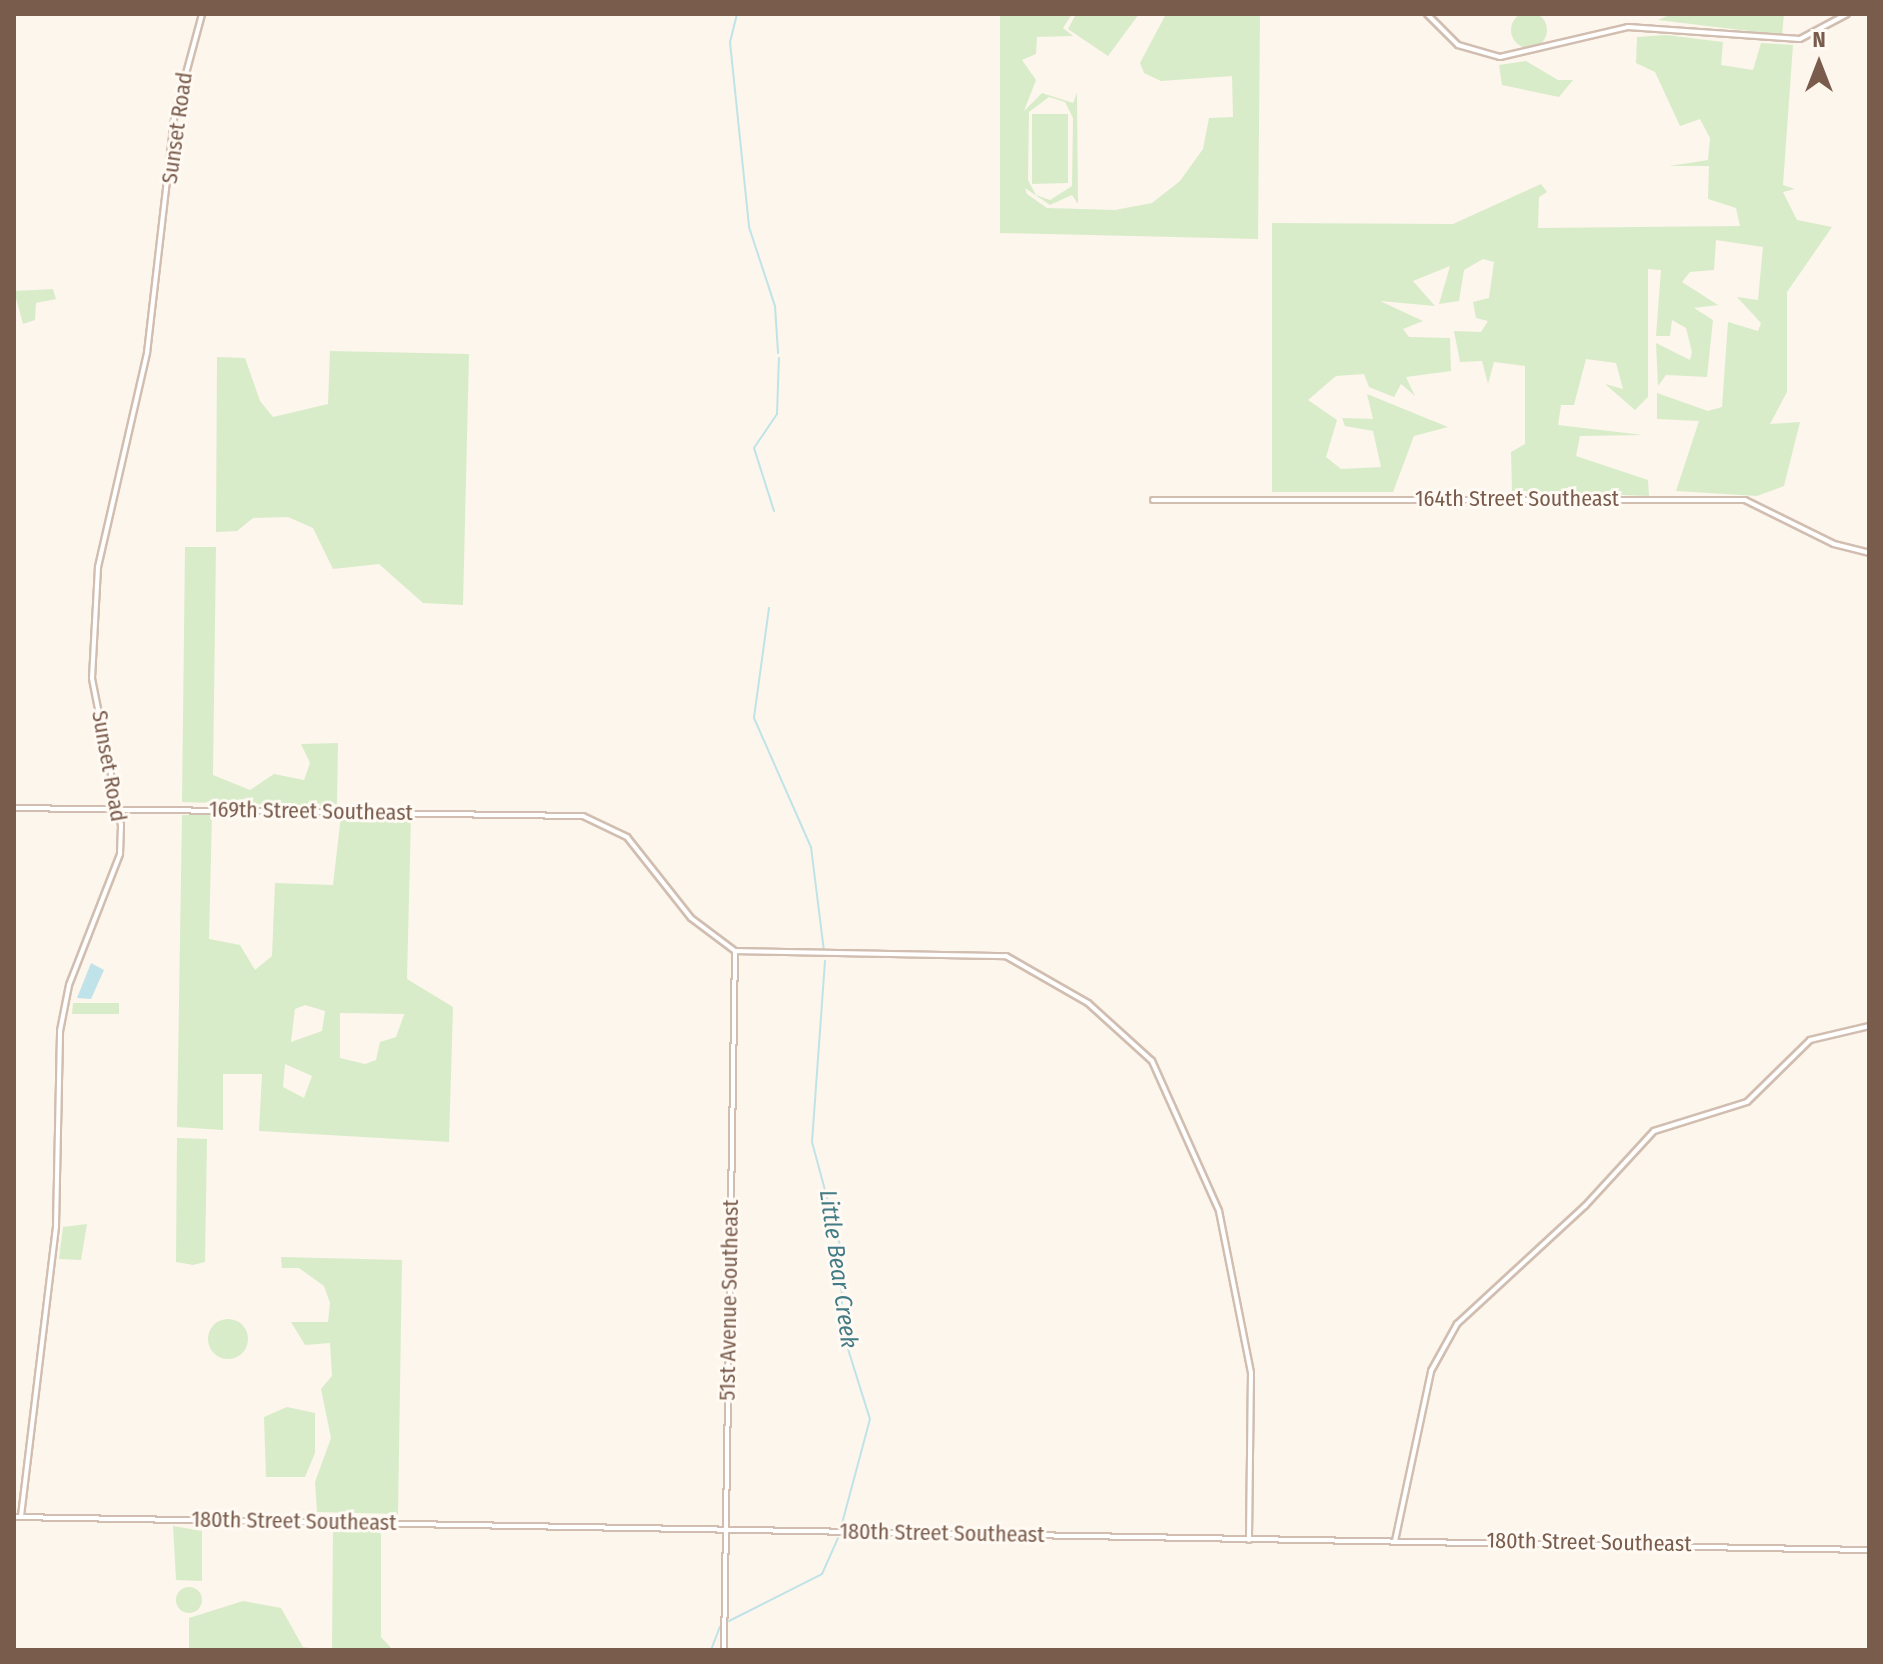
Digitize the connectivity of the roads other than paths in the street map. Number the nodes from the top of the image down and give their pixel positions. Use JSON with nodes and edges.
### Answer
{"nodes":[{"id":1,"x":202,"y":14,"type":"edge"},
{"id":2,"x":1427,"y":14,"type":"edge"},
{"id":3,"x":1847,"y":14,"type":"edge"},
{"id":4,"x":1153,"y":500,"type":"dead end"},
{"id":5,"x":1869,"y":553,"type":"edge"},
{"id":6,"x":14,"y":808,"type":"edge"},
{"id":7,"x":118,"y":809,"type":"junction"},
{"id":8,"x":735,"y":951,"type":"junction"},
{"id":9,"x":1869,"y":1026,"type":"edge"},
{"id":10,"x":14,"y":1517,"type":"edge"},
{"id":11,"x":22,"y":1517,"type":"junction"},
{"id":12,"x":726,"y":1528,"type":"junction"},
{"id":13,"x":1249,"y":1540,"type":"junction"},
{"id":14,"x":1395,"y":1541,"type":"junction"},
{"id":15,"x":1869,"y":1550,"type":"edge"},
{"id":16,"x":724,"y":1650,"type":"edge"}],
"edges":[{"from":1,"to":7,"type":"street","name":"Sunset Road"},
{"from":2,"to":3,"type":"street"},
{"from":4,"to":5,"type":"street","name":"164th Street Southeast"},
{"from":6,"to":7,"type":"street","name":"169th Street Southeast"},
{"from":7,"to":8,"type":"street","name":"169th Street Southeast"},
{"from":7,"to":11,"type":"street","name":"Sunset Road"},
{"from":8,"to":12,"type":"street","name":"51st Avenue Southeast"},
{"from":8,"to":13,"type":"street"},
{"from":9,"to":14,"type":"street"},
{"from":10,"to":11,"type":"street","name":"180th Street Southeast"},
{"from":11,"to":12,"type":"street","name":"180th Street Southeast"},
{"from":12,"to":13,"type":"street","name":"180th Street Southeast"},
{"from":12,"to":16,"type":"street","name":"51st Avenue Southeast"},
{"from":13,"to":14,"type":"street","name":"180th Street Southeast"},
{"from":14,"to":15,"type":"street","name":"180th Street Southeast"}]}
